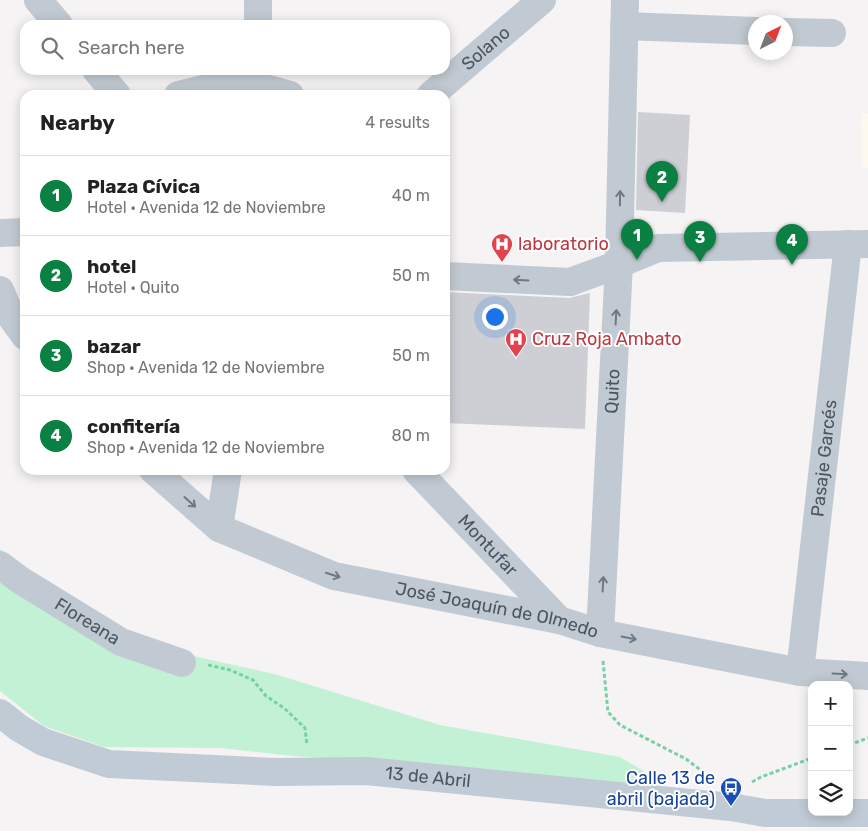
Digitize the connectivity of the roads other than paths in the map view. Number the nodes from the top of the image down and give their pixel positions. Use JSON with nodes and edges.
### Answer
{"nodes":[{"id":1,"x":38,"y":0,"type":"edge"},
{"id":2,"x":258,"y":0,"type":"edge"},
{"id":3,"x":542,"y":0,"type":"edge"},
{"id":4,"x":625,"y":13,"type":"edge"},
{"id":5,"x":55,"y":20,"type":"edge"},
{"id":6,"x":258,"y":20,"type":"edge"},
{"id":7,"x":748,"y":30,"type":"edge"},
{"id":8,"x":793,"y":32,"type":"edge"},
{"id":9,"x":832,"y":33,"type":"dead end"},
{"id":10,"x":100,"y":75,"type":"edge"},
{"id":11,"x":258,"y":78,"type":"edge"},
{"id":12,"x":112,"y":90,"type":"edge"},
{"id":13,"x":198,"y":90,"type":"edge"},
{"id":14,"x":281,"y":90,"type":"edge"},
{"id":15,"x":437,"y":90,"type":"edge"},
{"id":16,"x":20,"y":232,"type":"edge"},
{"id":17,"x":0,"y":233,"type":"edge"},
{"id":18,"x":858,"y":244,"type":"edge"},
{"id":19,"x":619,"y":264,"type":"junction"},
{"id":20,"x":450,"y":276,"type":"edge"},
{"id":21,"x":0,"y":290,"type":"edge"},
{"id":22,"x":20,"y":329,"type":"edge"},
{"id":23,"x":159,"y":475,"type":"edge"},
{"id":24,"x":227,"y":475,"type":"edge"},
{"id":25,"x":421,"y":475,"type":"edge"},
{"id":26,"x":218,"y":528,"type":"junction"},
{"id":27,"x":0,"y":565,"type":"edge"},
{"id":28,"x":559,"y":620,"type":"junction"},
{"id":29,"x":600,"y":633,"type":"junction"},
{"id":30,"x":182,"y":662,"type":"road end"},
{"id":31,"x":800,"y":672,"type":"junction"},
{"id":32,"x":868,"y":676,"type":"edge"},
{"id":33,"x":0,"y":713,"type":"edge"},
{"id":34,"x":868,"y":813,"type":"edge"}],
"edges":[{"from":1,"to":5,"type":"street"},
{"from":2,"to":6,"type":"street"},
{"from":3,"to":15,"type":"street","name":"Solano"},
{"from":4,"to":7,"type":"street"},
{"from":19,"to":4,"type":"street","name":"Quito","one_way":true},
{"from":8,"to":9,"type":"street"},
{"from":10,"to":12,"type":"street"},
{"from":11,"to":13,"type":"street"},
{"from":11,"to":14,"type":"street"},
{"from":16,"to":17,"type":"street"},
{"from":18,"to":19,"type":"street"},
{"from":18,"to":31,"type":"street","name":"Pasaje Garcés"},
{"from":19,"to":20,"type":"street","one_way":true},
{"from":29,"to":19,"type":"street","name":"Quito","one_way":true},
{"from":21,"to":22,"type":"street"},
{"from":23,"to":26,"type":"street","name":"José Joaquín de Olmedo","one_way":true},
{"from":24,"to":26,"type":"street"},
{"from":25,"to":28,"type":"street","name":"Montufar"},
{"from":26,"to":28,"type":"street","name":"José Joaquín de Olmedo","one_way":true},
{"from":27,"to":30,"type":"street","name":"Floreana"},
{"from":28,"to":29,"type":"street","name":"José Joaquín de Olmedo"},
{"from":29,"to":31,"type":"street","name":"José Joaquín de Olmedo","one_way":true},
{"from":31,"to":32,"type":"street","name":"José Joaquín de Olmedo","one_way":true},
{"from":33,"to":34,"type":"street","name":"13 de Abril"}]}
